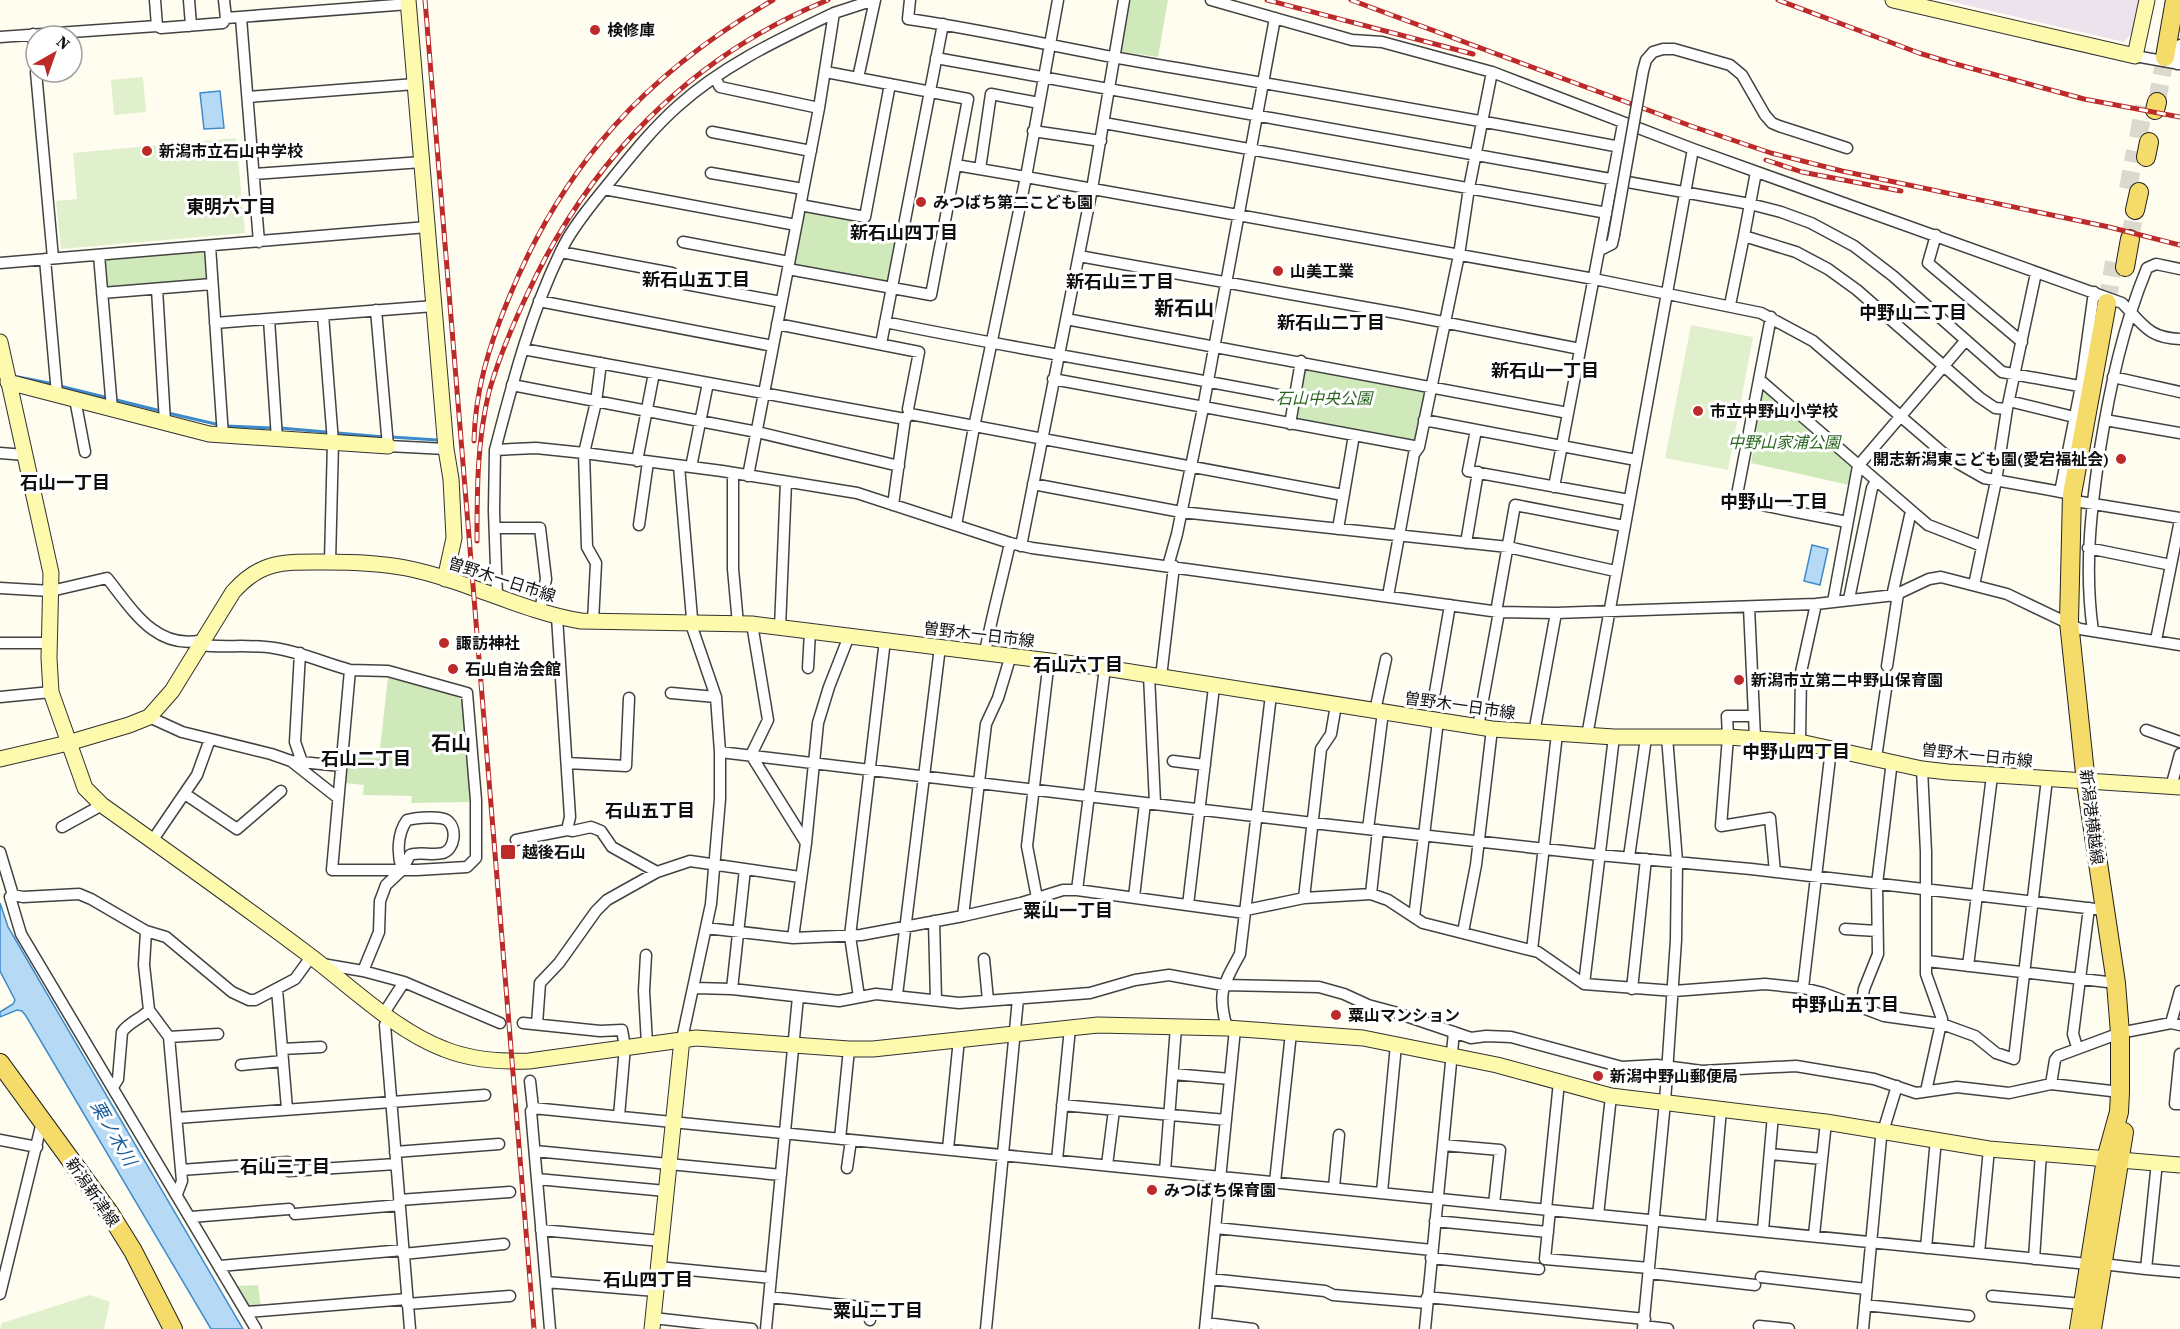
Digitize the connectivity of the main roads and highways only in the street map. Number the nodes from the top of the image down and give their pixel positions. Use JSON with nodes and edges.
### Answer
{"nodes":[{"id":1,"x":2164,"y":0,"type":"edge"},
{"id":2,"x":2175,"y":0,"type":"edge"},
{"id":3,"x":2169,"y":60,"type":"edge"},
{"id":4,"x":2125,"y":237,"type":"tunnel mouth"},
{"id":5,"x":2120,"y":264,"type":"tunnel mouth"},
{"id":6,"x":2076,"y":498,"type":"junction"},
{"id":7,"x":2090,"y":783,"type":"junction"},
{"id":8,"x":2125,"y":1032,"type":"junction"},
{"id":9,"x":0,"y":1064,"type":"edge"},
{"id":10,"x":2113,"y":1160,"type":"junction"},
{"id":11,"x":2095,"y":1264,"type":"junction"},
{"id":12,"x":173,"y":1329,"type":"edge"},
{"id":13,"x":2079,"y":1329,"type":"edge"},
{"id":14,"x":2092,"y":1329,"type":"edge"}],
"edges":[{"from":1,"to":3,"type":"main road"},
{"from":2,"to":3,"type":"main road"},
{"from":4,"to":5,"type":"main road"},
{"from":6,"to":6,"type":"main road","name":"新潟港横越線"},
{"from":6,"to":7,"type":"main road","name":"新潟港横越線"},
{"from":7,"to":8,"type":"main road","name":"新潟港横越線"},
{"from":7,"to":8,"type":"main road","name":"新潟港横越線"},
{"from":8,"to":10,"type":"main road","name":"新潟港横越線"},
{"from":8,"to":10,"type":"main road","name":"新潟港横越線"},
{"from":9,"to":12,"type":"main road","name":"新潟新津線"},
{"from":10,"to":11,"type":"main road","name":"新潟港横越線"},
{"from":11,"to":13,"type":"main road","name":"新潟港横越線"},
{"from":11,"to":14,"type":"main road","name":"新潟港横越線"}]}
